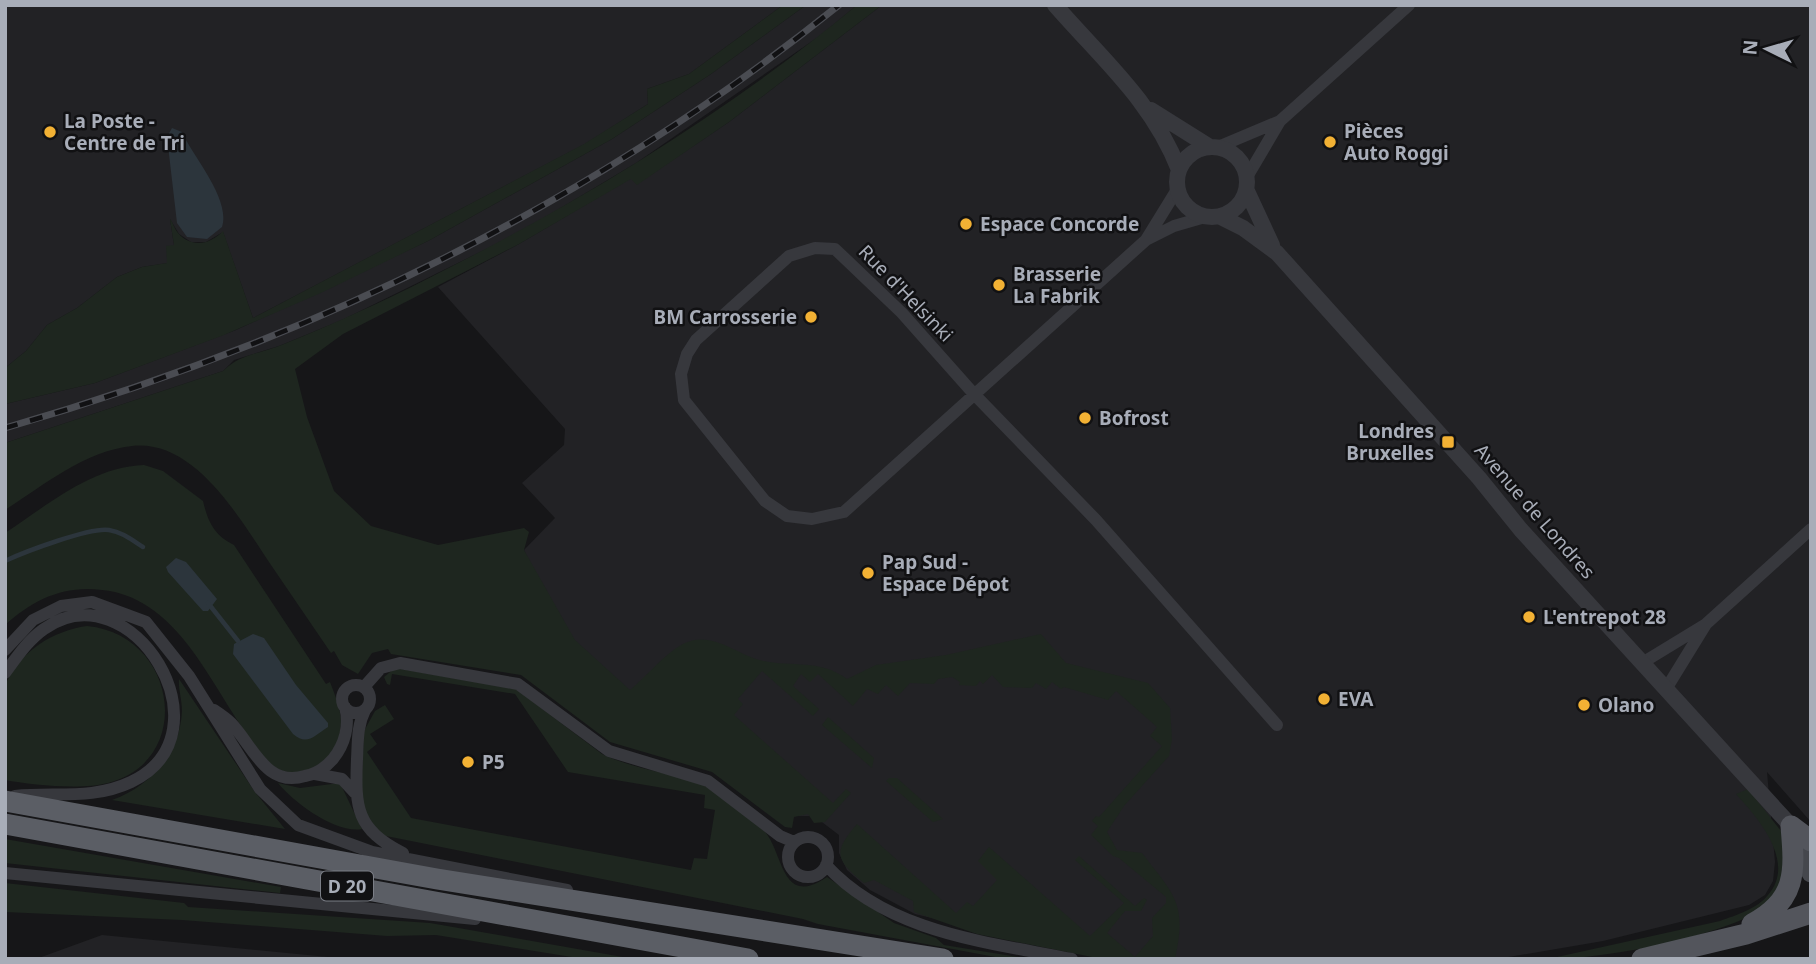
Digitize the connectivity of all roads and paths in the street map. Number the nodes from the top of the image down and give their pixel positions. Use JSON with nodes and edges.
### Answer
{"nodes":[{"id":1,"x":1055,"y":5,"type":"edge"},
{"id":2,"x":1409,"y":5,"type":"edge"},
{"id":3,"x":1149,"y":109,"type":"junction"},
{"id":4,"x":1280,"y":121,"type":"junction"},
{"id":5,"x":1214,"y":147,"type":"junction"},
{"id":6,"x":1179,"y":170,"type":"junction"},
{"id":7,"x":1247,"y":184,"type":"junction"},
{"id":8,"x":1178,"y":188,"type":"junction"},
{"id":9,"x":1213,"y":217,"type":"junction"},
{"id":10,"x":1146,"y":240,"type":"junction"},
{"id":11,"x":1277,"y":253,"type":"junction"},
{"id":12,"x":974,"y":393,"type":"junction"},
{"id":13,"x":1811,"y":530,"type":"edge"},
{"id":14,"x":1706,"y":624,"type":"junction"},
{"id":15,"x":5,"y":650,"type":"edge"},
{"id":16,"x":1642,"y":663,"type":"junction"},
{"id":17,"x":5,"y":673,"type":"edge"},
{"id":18,"x":364,"y":687,"type":"junction"},
{"id":19,"x":1665,"y":689,"type":"junction"},
{"id":20,"x":205,"y":702,"type":"junction"},
{"id":21,"x":345,"y":707,"type":"junction"},
{"id":22,"x":365,"y":710,"type":"junction"},
{"id":23,"x":1277,"y":725,"type":"dead end"},
{"id":24,"x":315,"y":774,"type":"junction"},
{"id":25,"x":355,"y":793,"type":"junction"},
{"id":26,"x":5,"y":799,"type":"edge"},
{"id":27,"x":5,"y":824,"type":"edge"},
{"id":28,"x":1791,"y":826,"type":"junction"},
{"id":29,"x":1811,"y":841,"type":"edge"},
{"id":30,"x":794,"y":842,"type":"junction"},
{"id":31,"x":419,"y":861,"type":"junction"},
{"id":32,"x":826,"y":865,"type":"junction"},
{"id":33,"x":5,"y":873,"type":"edge"},
{"id":34,"x":1811,"y":873,"type":"edge"},
{"id":35,"x":1811,"y":913,"type":"edge"},
{"id":36,"x":706,"y":924,"type":"junction"},
{"id":37,"x":807,"y":940,"type":"junction"},
{"id":38,"x":1719,"y":941,"type":"junction"},
{"id":39,"x":690,"y":948,"type":"junction"},
{"id":40,"x":748,"y":959,"type":"edge"},
{"id":41,"x":910,"y":959,"type":"edge"},
{"id":42,"x":943,"y":959,"type":"edge"},
{"id":43,"x":1072,"y":959,"type":"edge"},
{"id":44,"x":1642,"y":959,"type":"edge"}],
"edges":[{"from":1,"to":3,"type":"street"},
{"from":2,"to":4,"type":"street"},
{"from":3,"to":5,"type":"street"},
{"from":3,"to":6,"type":"street"},
{"from":4,"to":5,"type":"street"},
{"from":4,"to":7,"type":"street"},
{"from":5,"to":6,"type":"street"},
{"from":5,"to":7,"type":"street"},
{"from":6,"to":8,"type":"street"},
{"from":7,"to":9,"type":"street"},
{"from":7,"to":11,"type":"street","name":"Avenue de Londres"},
{"from":8,"to":9,"type":"street"},
{"from":8,"to":10,"type":"street","name":"Rue d'Helsinki"},
{"from":9,"to":10,"type":"street","name":"Rue d'Helsinki"},
{"from":9,"to":11,"type":"street","name":"Avenue de Londres"},
{"from":10,"to":12,"type":"street","name":"Rue d'Helsinki"},
{"from":11,"to":16,"type":"street","name":"Avenue de Londres"},
{"from":12,"to":12,"type":"street","name":"Rue d'Helsinki"},
{"from":12,"to":23,"type":"street","name":"Rue d'Helsinki"},
{"from":13,"to":14,"type":"street"},
{"from":14,"to":16,"type":"street"},
{"from":14,"to":19,"type":"street"},
{"from":15,"to":20,"type":"street"},
{"from":16,"to":19,"type":"street","name":"Avenue de Londres"},
{"from":17,"to":26,"type":"street"},
{"from":18,"to":21,"type":"street"},
{"from":18,"to":22,"type":"street"},
{"from":18,"to":30,"type":"street"},
{"from":19,"to":28,"type":"street","name":"Avenue de Londres"},
{"from":20,"to":24,"type":"street"},
{"from":20,"to":31,"type":"street"},
{"from":21,"to":22,"type":"street"},
{"from":21,"to":24,"type":"street"},
{"from":22,"to":25,"type":"street"},
{"from":24,"to":25,"type":"street"},
{"from":25,"to":31,"type":"street"},
{"from":26,"to":36,"type":"highway","number":"D 20"},
{"from":27,"to":39,"type":"highway","number":"D 20"},
{"from":28,"to":29,"type":"main road"},
{"from":28,"to":34,"type":"main road"},
{"from":28,"to":38,"type":"main road"},
{"from":30,"to":32,"type":"street"},
{"from":30,"to":32,"type":"street"},
{"from":31,"to":36,"type":"street"},
{"from":32,"to":43,"type":"street"},
{"from":33,"to":39,"type":"street"},
{"from":35,"to":38,"type":"main road"},
{"from":36,"to":37,"type":"highway","number":"D 20"},
{"from":37,"to":41,"type":"highway","number":"D 20"},
{"from":37,"to":42,"type":"highway"},
{"from":38,"to":44,"type":"main road"},
{"from":39,"to":40,"type":"highway","number":"D 20"}]}
